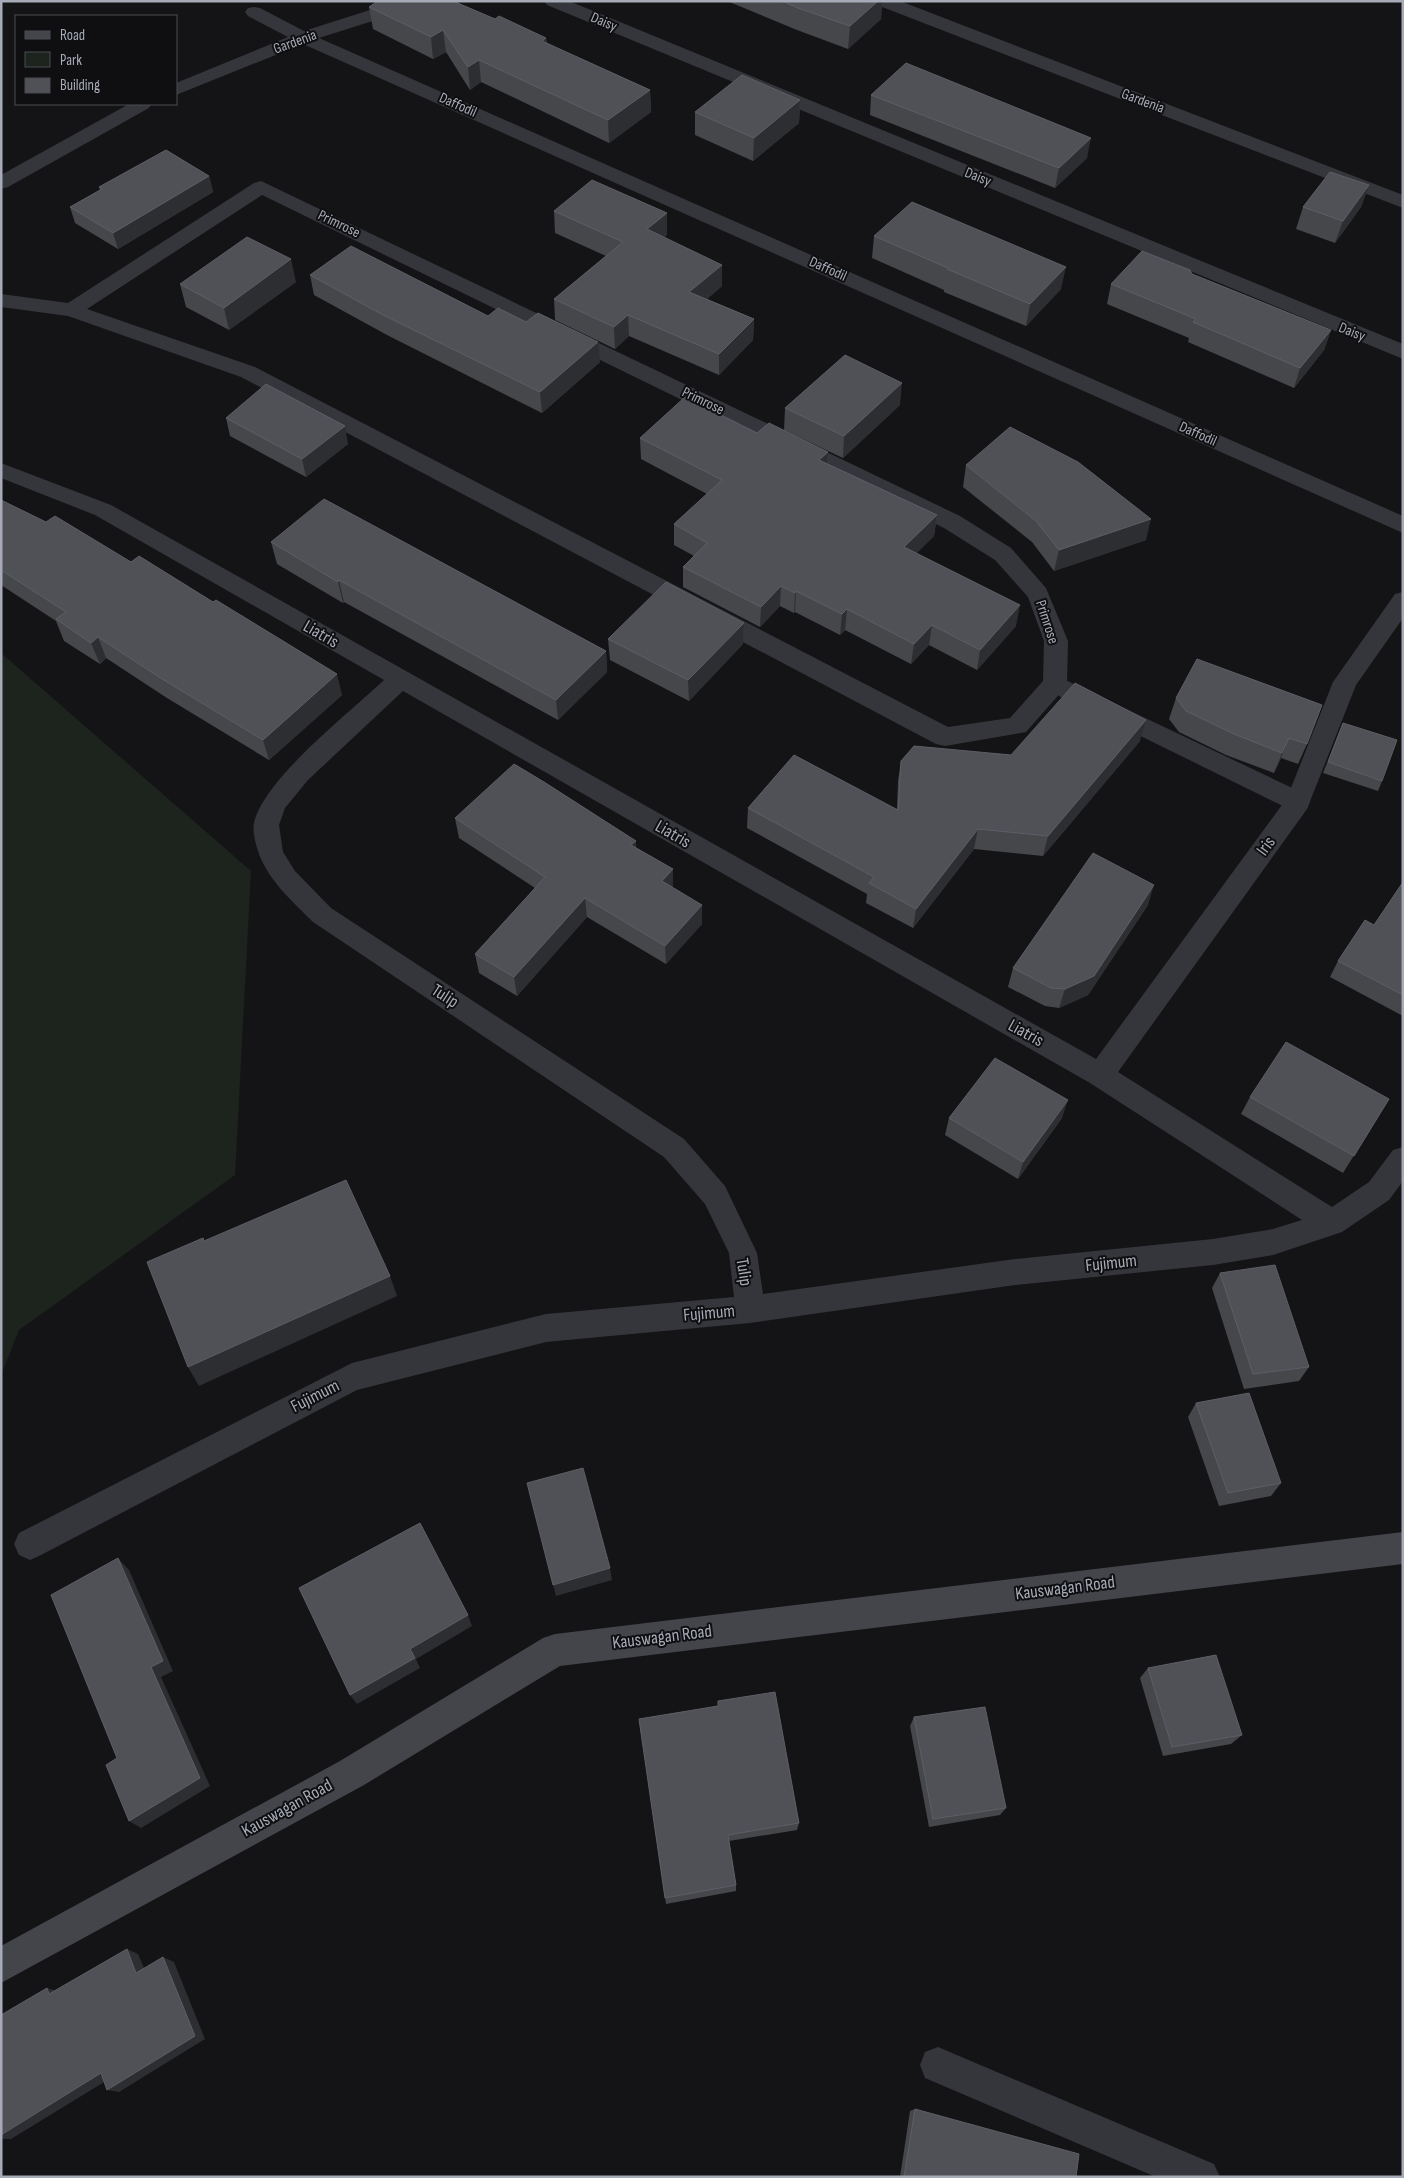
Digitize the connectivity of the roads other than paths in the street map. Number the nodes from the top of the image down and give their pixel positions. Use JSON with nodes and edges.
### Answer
{"nodes":[{"id":1,"x":417,"y":1,"type":"edge"},
{"id":2,"x":553,"y":1,"type":"edge"},
{"id":3,"x":883,"y":1,"type":"edge"},
{"id":4,"x":254,"y":12,"type":"dead end"},
{"id":5,"x":303,"y":37,"type":"junction"},
{"id":6,"x":178,"y":89,"type":"edge"},
{"id":7,"x":140,"y":105,"type":"edge"},
{"id":8,"x":1,"y":183,"type":"edge"},
{"id":9,"x":1403,"y":202,"type":"edge"},
{"id":10,"x":1,"y":300,"type":"edge"},
{"id":11,"x":72,"y":310,"type":"junction"},
{"id":12,"x":1403,"y":352,"type":"edge"},
{"id":13,"x":1,"y":470,"type":"edge"},
{"id":14,"x":1403,"y":525,"type":"edge"},
{"id":15,"x":1403,"y":600,"type":"edge"},
{"id":16,"x":400,"y":680,"type":"junction"},
{"id":17,"x":1055,"y":684,"type":"junction"},
{"id":18,"x":1298,"y":802,"type":"junction"},
{"id":19,"x":1100,"y":1075,"type":"junction"},
{"id":20,"x":1403,"y":1159,"type":"edge"},
{"id":21,"x":1332,"y":1223,"type":"junction"},
{"id":22,"x":750,"y":1309,"type":"junction"},
{"id":23,"x":30,"y":1544,"type":"dead end"},
{"id":24,"x":1403,"y":1548,"type":"edge"},
{"id":25,"x":1,"y":1965,"type":"edge"},
{"id":26,"x":938,"y":2065,"type":"dead end"},
{"id":27,"x":1201,"y":2177,"type":"edge"}],
"edges":[{"from":1,"to":5,"type":"street","name":"Gardenia"},
{"from":2,"to":12,"type":"street","name":"Daisy"},
{"from":3,"to":9,"type":"street","name":"Gardenia"},
{"from":4,"to":5,"type":"street","name":"Daffodil"},
{"from":5,"to":6,"type":"street","name":"Gardenia"},
{"from":5,"to":14,"type":"street","name":"Daffodil"},
{"from":7,"to":8,"type":"street"},
{"from":10,"to":11,"type":"street"},
{"from":11,"to":17,"type":"street"},
{"from":11,"to":17,"type":"street","name":"Primrose"},
{"from":13,"to":16,"type":"street","name":"Liatris"},
{"from":15,"to":18,"type":"street","name":"Iris"},
{"from":16,"to":19,"type":"street","name":"Liatris"},
{"from":16,"to":22,"type":"street","name":"Tulip"},
{"from":17,"to":18,"type":"street"},
{"from":18,"to":19,"type":"street","name":"Iris"},
{"from":19,"to":21,"type":"street","name":"Liatris"},
{"from":20,"to":21,"type":"street","name":"Fujimum"},
{"from":21,"to":22,"type":"street","name":"Fujimum"},
{"from":22,"to":23,"type":"street","name":"Fujimum"},
{"from":24,"to":25,"type":"street","name":"Kauswagan Road"},
{"from":26,"to":27,"type":"street"}]}
